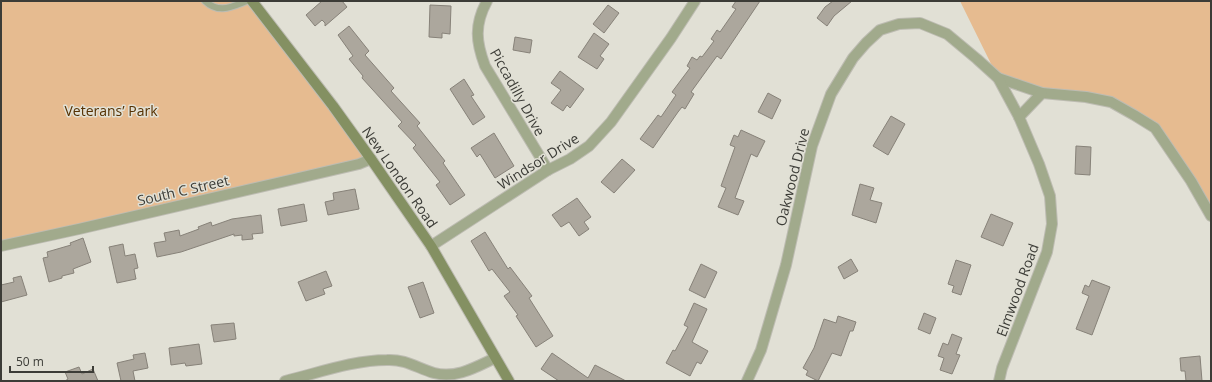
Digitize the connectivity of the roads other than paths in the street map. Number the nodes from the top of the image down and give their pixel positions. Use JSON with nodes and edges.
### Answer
{"nodes":[{"id":1,"x":205,"y":1,"type":"edge"},
{"id":2,"x":247,"y":1,"type":"edge"},
{"id":3,"x":252,"y":1,"type":"edge"},
{"id":4,"x":487,"y":1,"type":"edge"},
{"id":5,"x":695,"y":1,"type":"edge"},
{"id":6,"x":998,"y":78,"type":"junction"},
{"id":7,"x":1042,"y":94,"type":"junction"},
{"id":8,"x":1020,"y":117,"type":"junction"},
{"id":9,"x":371,"y":159,"type":"junction"},
{"id":10,"x":548,"y":170,"type":"junction"},
{"id":11,"x":1211,"y":216,"type":"edge"},
{"id":12,"x":1,"y":246,"type":"edge"},
{"id":13,"x":431,"y":246,"type":"junction"},
{"id":14,"x":495,"y":358,"type":"junction"},
{"id":15,"x":285,"y":381,"type":"edge"},
{"id":16,"x":509,"y":381,"type":"edge"},
{"id":17,"x":748,"y":381,"type":"edge"},
{"id":18,"x":999,"y":381,"type":"edge"}],
"edges":[{"from":1,"to":2,"type":"lane"},
{"from":3,"to":9,"type":"street","name":"New London Road"},
{"from":4,"to":10,"type":"street","name":"Piccadilly Drive"},
{"from":5,"to":10,"type":"street","name":"Windsor Drive"},
{"from":6,"to":7,"type":"street"},
{"from":6,"to":8,"type":"street","name":"Oakwood Drive"},
{"from":6,"to":17,"type":"street","name":"Oakwood Drive"},
{"from":7,"to":8,"type":"street"},
{"from":7,"to":11,"type":"street"},
{"from":8,"to":18,"type":"street","name":"Elmwood Road"},
{"from":9,"to":12,"type":"street","name":"South C Street"},
{"from":9,"to":13,"type":"street","name":"New London Road"},
{"from":10,"to":13,"type":"street","name":"Windsor Drive"},
{"from":13,"to":14,"type":"street","name":"New London Road"},
{"from":14,"to":15,"type":"street"},
{"from":14,"to":16,"type":"street","name":"New London Road"}]}
